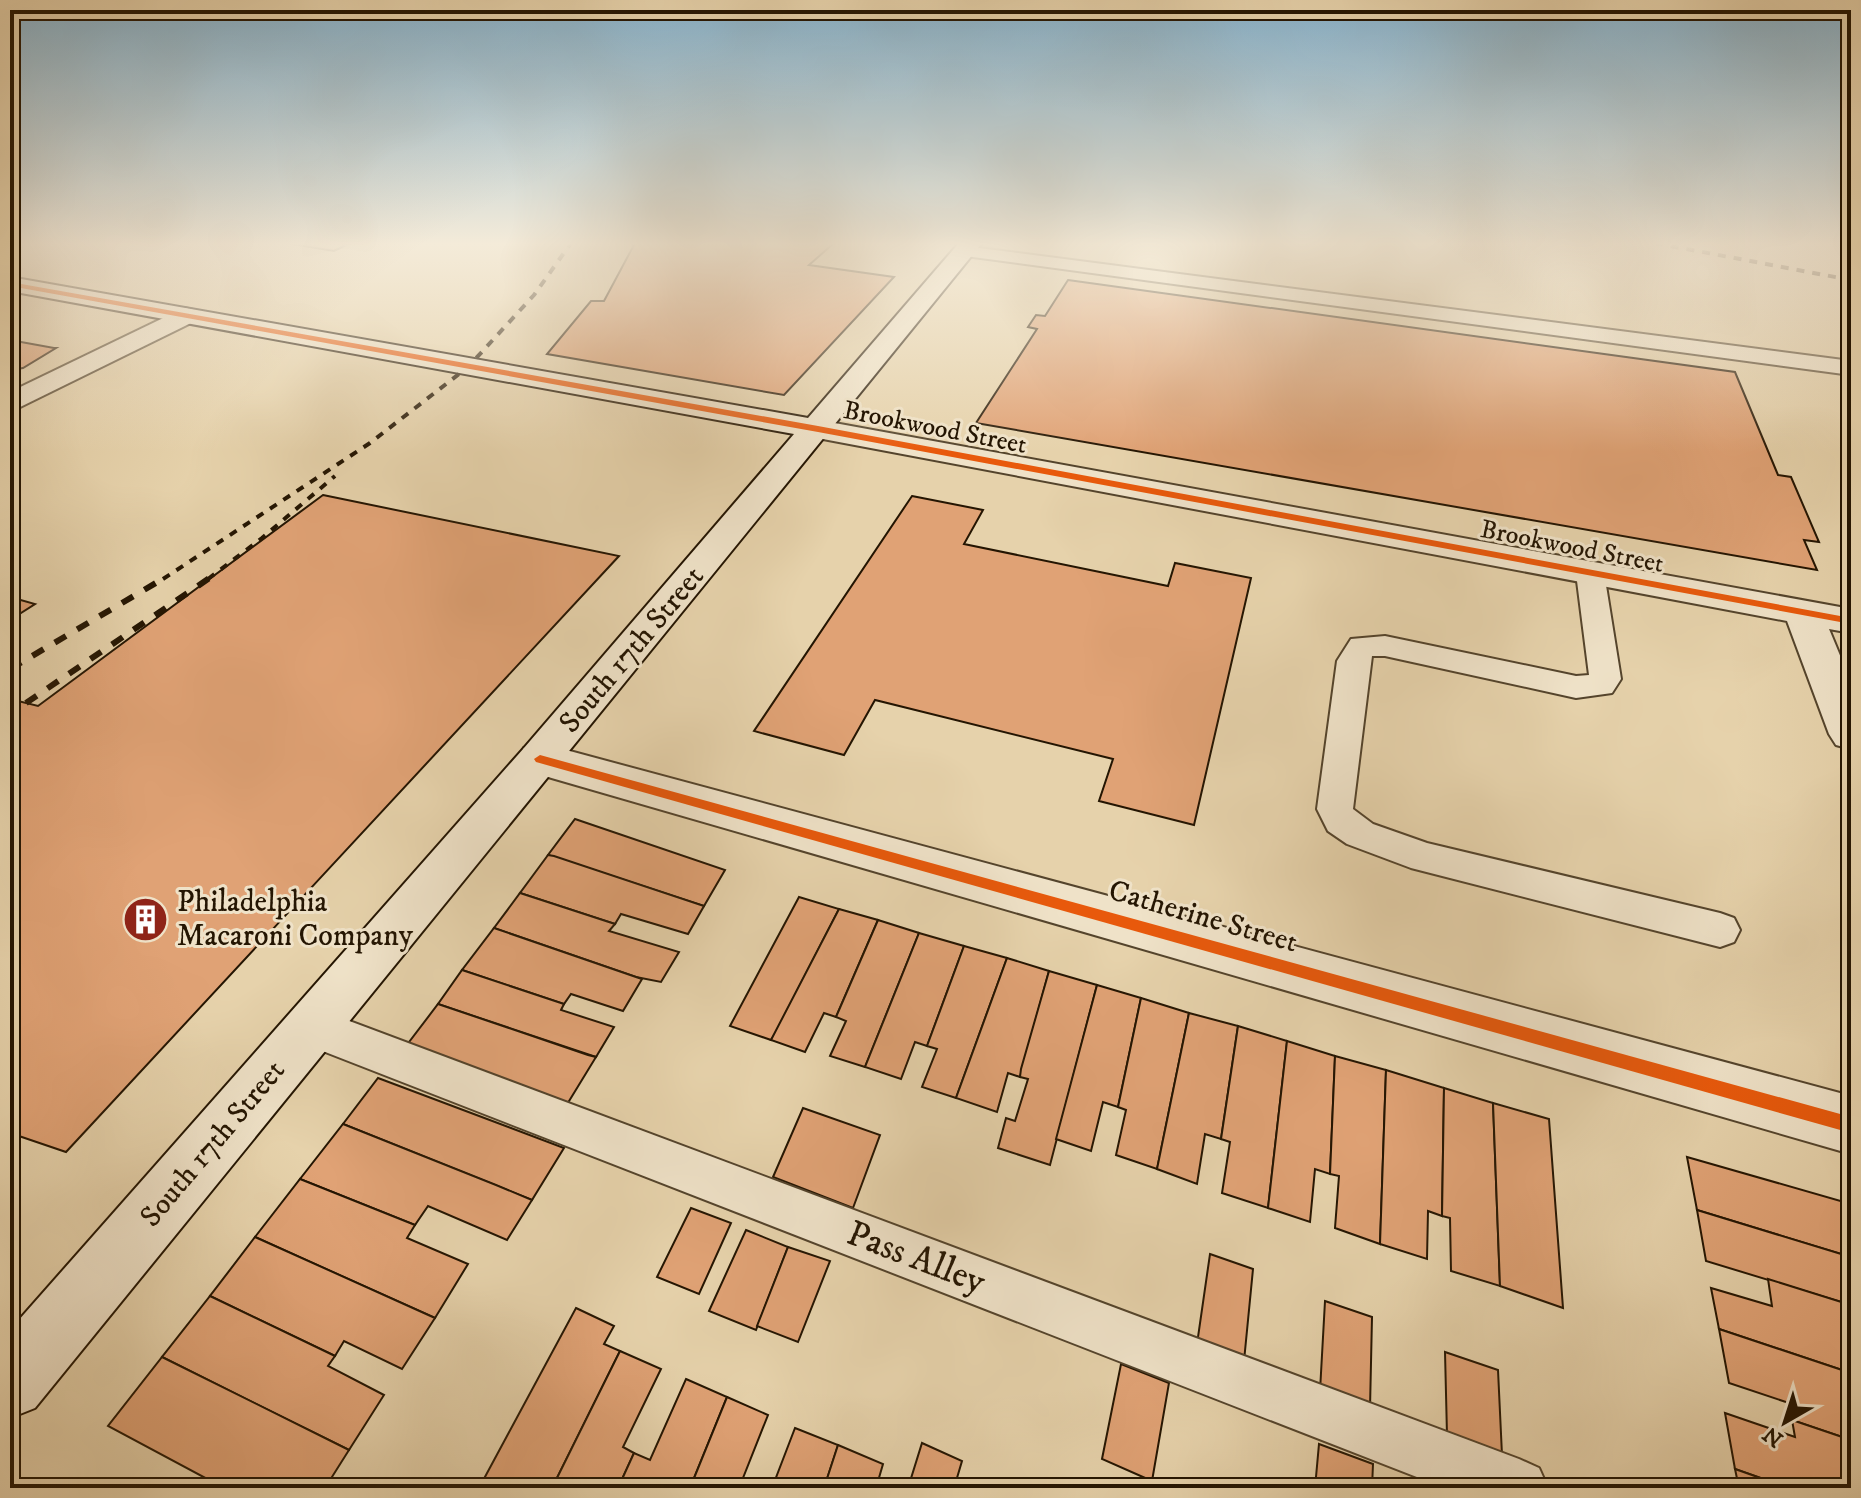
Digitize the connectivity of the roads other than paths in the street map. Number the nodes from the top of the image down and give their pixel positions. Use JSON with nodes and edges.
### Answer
{"nodes":[{"id":1,"x":167,"y":313,"type":"edge"},
{"id":2,"x":913,"y":313,"type":"edge"},
{"id":3,"x":1448,"y":313,"type":"edge"},
{"id":4,"x":184,"y":316,"type":"junction"},
{"id":5,"x":1851,"y":368,"type":"edge"},
{"id":6,"x":10,"y":403,"type":"edge"},
{"id":7,"x":818,"y":429,"type":"junction"},
{"id":8,"x":1590,"y":573,"type":"junction"},
{"id":9,"x":1803,"y":612,"type":"junction"},
{"id":10,"x":1851,"y":621,"type":"edge"},
{"id":11,"x":1851,"y":734,"type":"edge"},
{"id":12,"x":540,"y":759,"type":"junction"},
{"id":13,"x":1720,"y":930,"type":"dead end"},
{"id":14,"x":312,"y":1027,"type":"junction"},
{"id":15,"x":1851,"y":1125,"type":"edge"},
{"id":16,"x":10,"y":1383,"type":"edge"},
{"id":17,"x":1519,"y":1488,"type":"edge"}],
"edges":[{"from":1,"to":4,"type":"street","name":"Brookwood Street"},
{"from":2,"to":7,"type":"street","name":"South 17th Street"},
{"from":3,"to":5,"type":"lane"},
{"from":4,"to":6,"type":"street"},
{"from":4,"to":7,"type":"street","name":"Brookwood Street"},
{"from":7,"to":8,"type":"street","name":"Brookwood Street"},
{"from":7,"to":12,"type":"street","name":"South 17th Street"},
{"from":8,"to":9,"type":"street","name":"Brookwood Street"},
{"from":8,"to":13,"type":"lane"},
{"from":9,"to":10,"type":"street","name":"Brookwood Street"},
{"from":9,"to":11,"type":"street"},
{"from":12,"to":14,"type":"street","name":"South 17th Street"},
{"from":12,"to":15,"type":"street","name":"Catherine Street"},
{"from":14,"to":16,"type":"street","name":"South 17th Street"},
{"from":14,"to":17,"type":"lane","name":"Pass Alley"}]}
